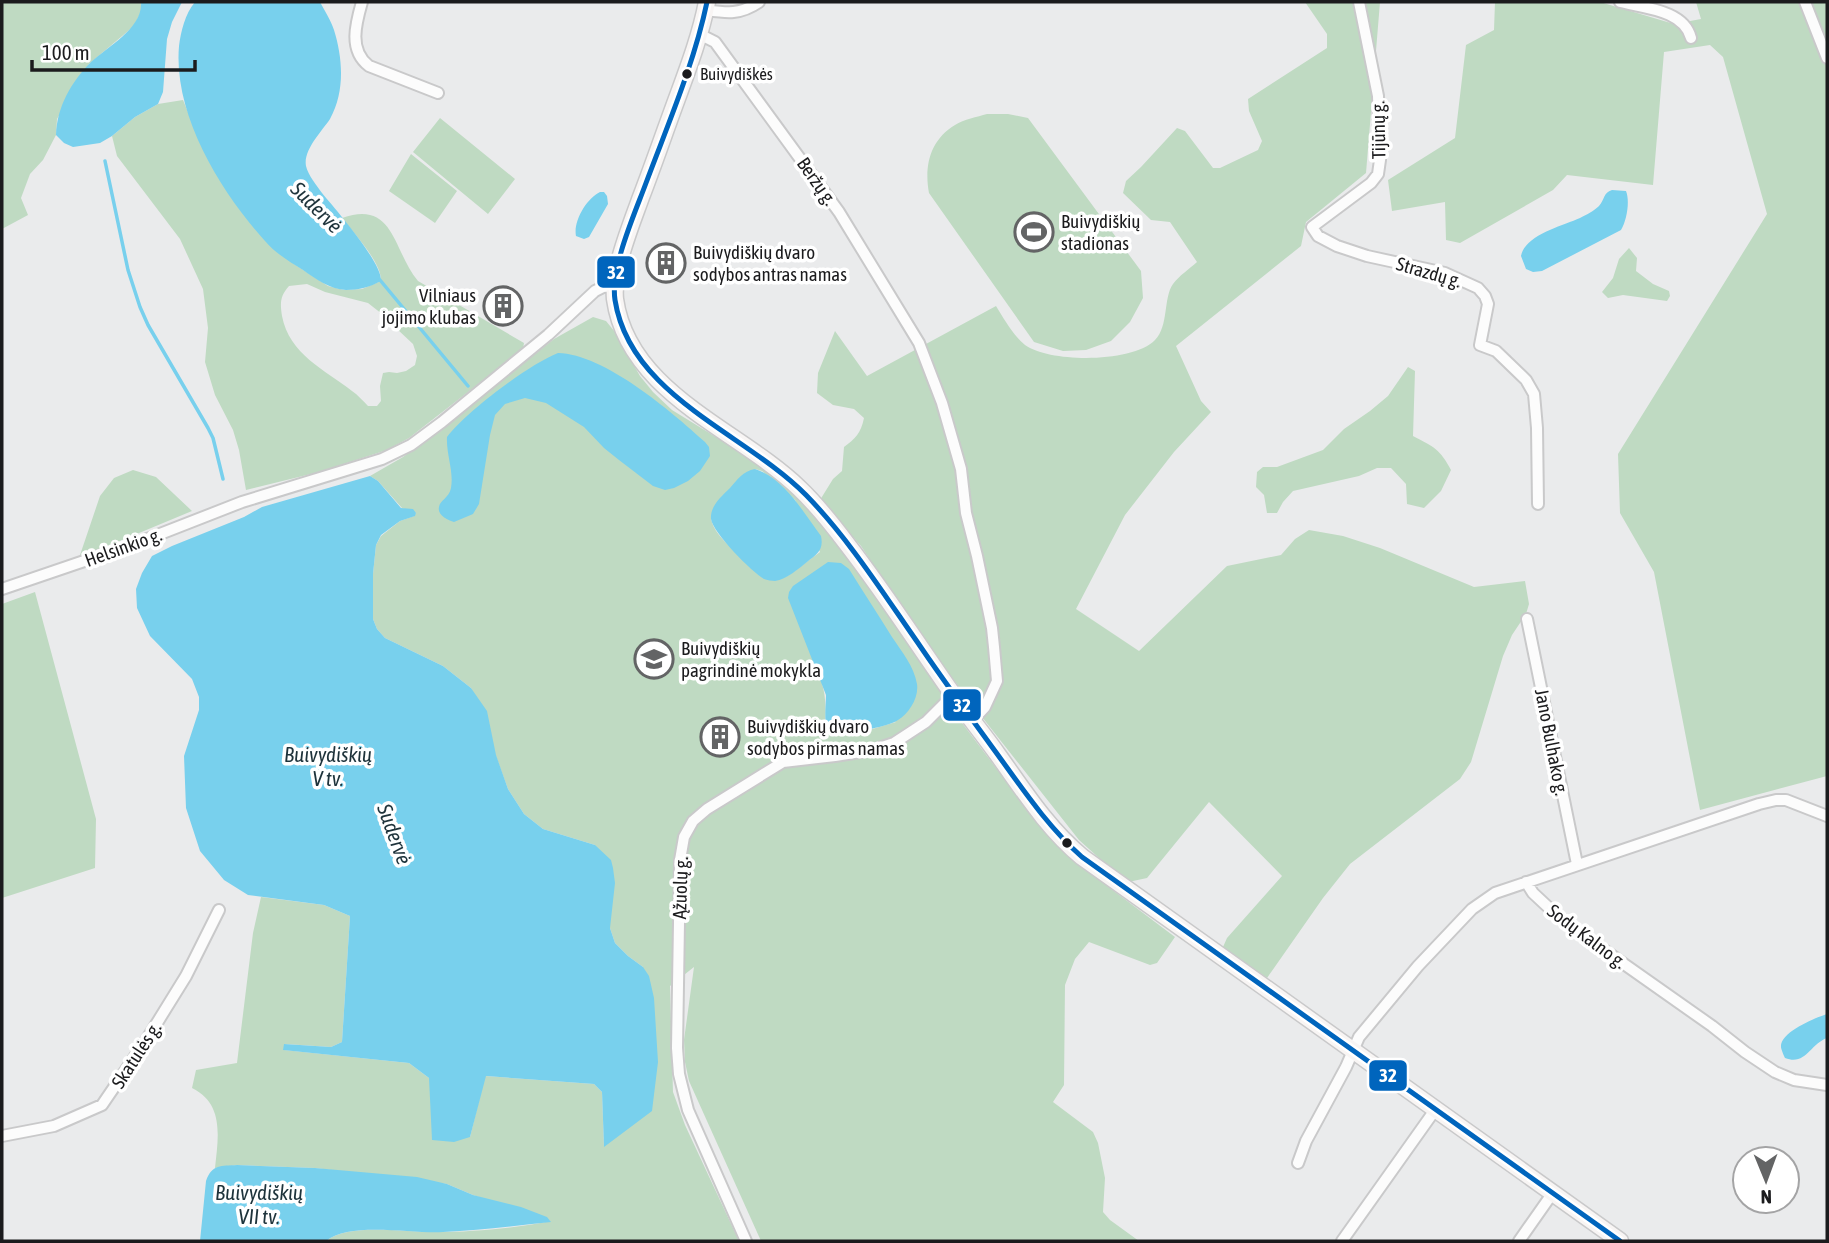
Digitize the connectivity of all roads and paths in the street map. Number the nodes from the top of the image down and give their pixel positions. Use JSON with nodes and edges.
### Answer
{"nodes":[{"id":1,"x":362,"y":2,"type":"edge"},
{"id":2,"x":759,"y":2,"type":"edge"},
{"id":3,"x":1359,"y":2,"type":"edge"},
{"id":4,"x":1620,"y":2,"type":"edge"},
{"id":5,"x":1805,"y":2,"type":"edge"},
{"id":6,"x":706,"y":6,"type":"edge"},
{"id":7,"x":699,"y":34,"type":"junction"},
{"id":8,"x":1691,"y":38,"type":"dead end"},
{"id":9,"x":1827,"y":58,"type":"edge"},
{"id":10,"x":438,"y":93,"type":"dead end"},
{"id":11,"x":1312,"y":227,"type":"joint"},
{"id":12,"x":615,"y":286,"type":"junction"},
{"id":13,"x":1538,"y":504,"type":"dead end"},
{"id":14,"x":2,"y":589,"type":"edge"},
{"id":15,"x":1527,"y":620,"type":"dead end"},
{"id":16,"x":953,"y":695,"type":"junction"},
{"id":17,"x":972,"y":721,"type":"junction"},
{"id":18,"x":1827,"y":816,"type":"edge"},
{"id":19,"x":1577,"y":864,"type":"junction"},
{"id":20,"x":1526,"y":882,"type":"junction"},
{"id":21,"x":219,"y":911,"type":"dead end"},
{"id":22,"x":1352,"y":1051,"type":"junction"},
{"id":23,"x":1827,"y":1085,"type":"edge"},
{"id":24,"x":1435,"y":1110,"type":"junction"},
{"id":25,"x":2,"y":1136,"type":"edge"},
{"id":26,"x":1298,"y":1163,"type":"dead end"},
{"id":27,"x":1552,"y":1194,"type":"junction"},
{"id":28,"x":746,"y":1241,"type":"edge"},
{"id":29,"x":1342,"y":1241,"type":"edge"},
{"id":30,"x":1518,"y":1241,"type":"edge"},
{"id":31,"x":1620,"y":1241,"type":"edge"}],
"edges":[{"from":1,"to":10,"type":"street"},
{"from":2,"to":6,"type":"street"},
{"from":3,"to":11,"type":"street","name":"Tijūnų g."},
{"from":4,"to":8,"type":"street"},
{"from":5,"to":9,"type":"street"},
{"from":6,"to":7,"type":"main road"},
{"from":7,"to":12,"type":"main road"},
{"from":7,"to":17,"type":"street","name":"Beržų g."},
{"from":11,"to":13,"type":"street","name":"Strazdų g."},
{"from":12,"to":14,"type":"street","name":"Helsinkio g."},
{"from":12,"to":16,"type":"main road"},
{"from":15,"to":19,"type":"street","name":"Jano Bulhako g."},
{"from":16,"to":17,"type":"main road"},
{"from":16,"to":28,"type":"street","name":"Ąžuolų g."},
{"from":17,"to":22,"type":"main road"},
{"from":18,"to":19,"type":"street"},
{"from":19,"to":20,"type":"street"},
{"from":20,"to":22,"type":"street"},
{"from":20,"to":23,"type":"street","name":"Sodų Kalno g."},
{"from":21,"to":25,"type":"street","name":"Skatulės g."},
{"from":22,"to":24,"type":"main road"},
{"from":22,"to":26,"type":"street"},
{"from":24,"to":27,"type":"main road"},
{"from":24,"to":29,"type":"street"},
{"from":27,"to":30,"type":"street"},
{"from":27,"to":31,"type":"main road"}]}
